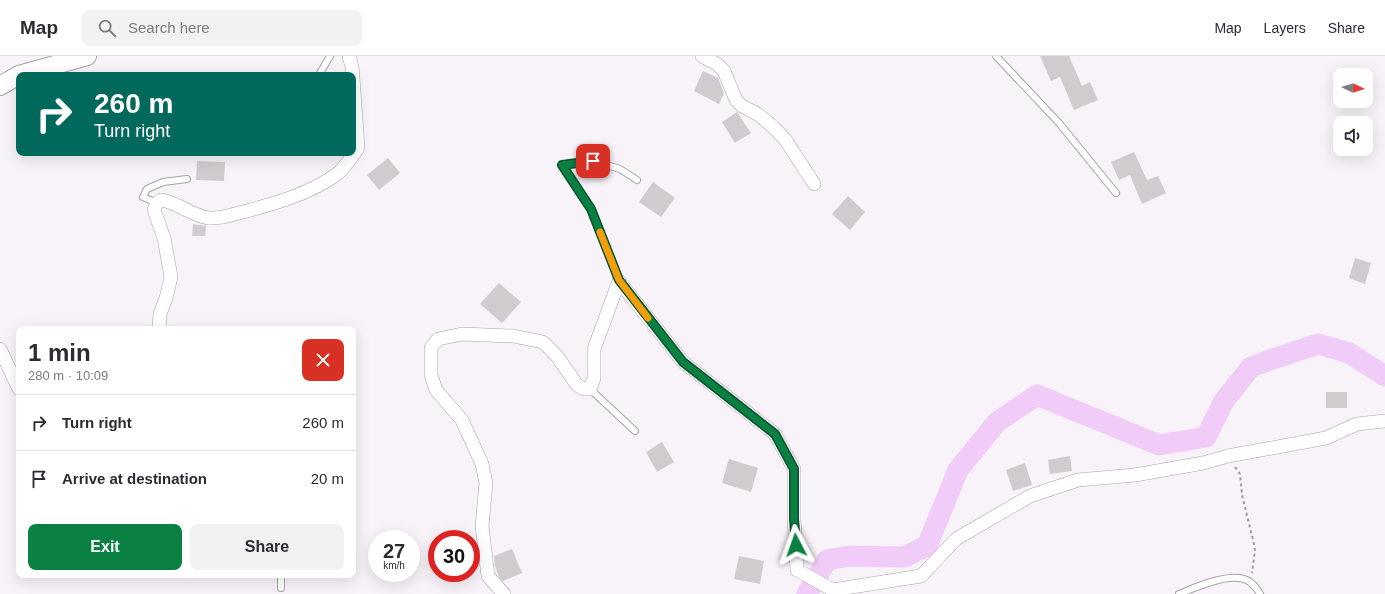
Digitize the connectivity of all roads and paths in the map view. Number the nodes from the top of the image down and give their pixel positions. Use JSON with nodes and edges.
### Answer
{"nodes":[{"id":1,"x":87,"y":56,"type":"edge"},
{"id":2,"x":330,"y":56,"type":"edge"},
{"id":3,"x":349,"y":56,"type":"edge"},
{"id":4,"x":702,"y":56,"type":"edge"},
{"id":5,"x":996,"y":56,"type":"edge"},
{"id":6,"x":30,"y":72,"type":"edge"},
{"id":7,"x":321,"y":72,"type":"edge"},
{"id":8,"x":353,"y":72,"type":"edge"},
{"id":9,"x":16,"y":77,"type":"edge"},
{"id":10,"x":0,"y":86,"type":"edge"},
{"id":11,"x":356,"y":119,"type":"edge"},
{"id":12,"x":356,"y":151,"type":"edge"},
{"id":13,"x":352,"y":156,"type":"edge"},
{"id":14,"x":187,"y":179,"type":"dead end"},
{"id":15,"x":637,"y":180,"type":"dead end"},
{"id":16,"x":814,"y":184,"type":"dead end"},
{"id":17,"x":1116,"y":193,"type":"dead end"},
{"id":18,"x":157,"y":203,"type":"junction"},
{"id":19,"x":619,"y":280,"type":"junction"},
{"id":20,"x":159,"y":326,"type":"edge"},
{"id":21,"x":0,"y":349,"type":"edge"},
{"id":22,"x":16,"y":383,"type":"edge"},
{"id":23,"x":590,"y":389,"type":"junction"},
{"id":24,"x":1385,"y":421,"type":"edge"},
{"id":25,"x":635,"y":431,"type":"dead end"},
{"id":26,"x":1228,"y":456,"type":"junction"},
{"id":27,"x":281,"y":578,"type":"edge"},
{"id":28,"x":1250,"y":582,"type":"junction"},
{"id":29,"x":281,"y":588,"type":"dead end"},
{"id":30,"x":838,"y":591,"type":"edge"},
{"id":31,"x":504,"y":594,"type":"edge"},
{"id":32,"x":1179,"y":594,"type":"edge"},
{"id":33,"x":1260,"y":594,"type":"edge"}],
"edges":[{"from":1,"to":6,"type":"street"},
{"from":2,"to":7,"type":"lane"},
{"from":3,"to":8,"type":"street"},
{"from":4,"to":16,"type":"street"},
{"from":5,"to":17,"type":"lane"},
{"from":9,"to":10,"type":"street"},
{"from":11,"to":12,"type":"street"},
{"from":13,"to":18,"type":"street"},
{"from":14,"to":18,"type":"lane"},
{"from":15,"to":19,"type":"lane"},
{"from":18,"to":20,"type":"street"},
{"from":19,"to":23,"type":"street"},
{"from":19,"to":30,"type":"street"},
{"from":21,"to":22,"type":"street"},
{"from":23,"to":25,"type":"lane"},
{"from":23,"to":31,"type":"street"},
{"from":24,"to":26,"type":"street"},
{"from":26,"to":28,"type":"path"},
{"from":26,"to":30,"type":"street"},
{"from":27,"to":29,"type":"lane"},
{"from":28,"to":32,"type":"lane"},
{"from":28,"to":33,"type":"lane"}]}
